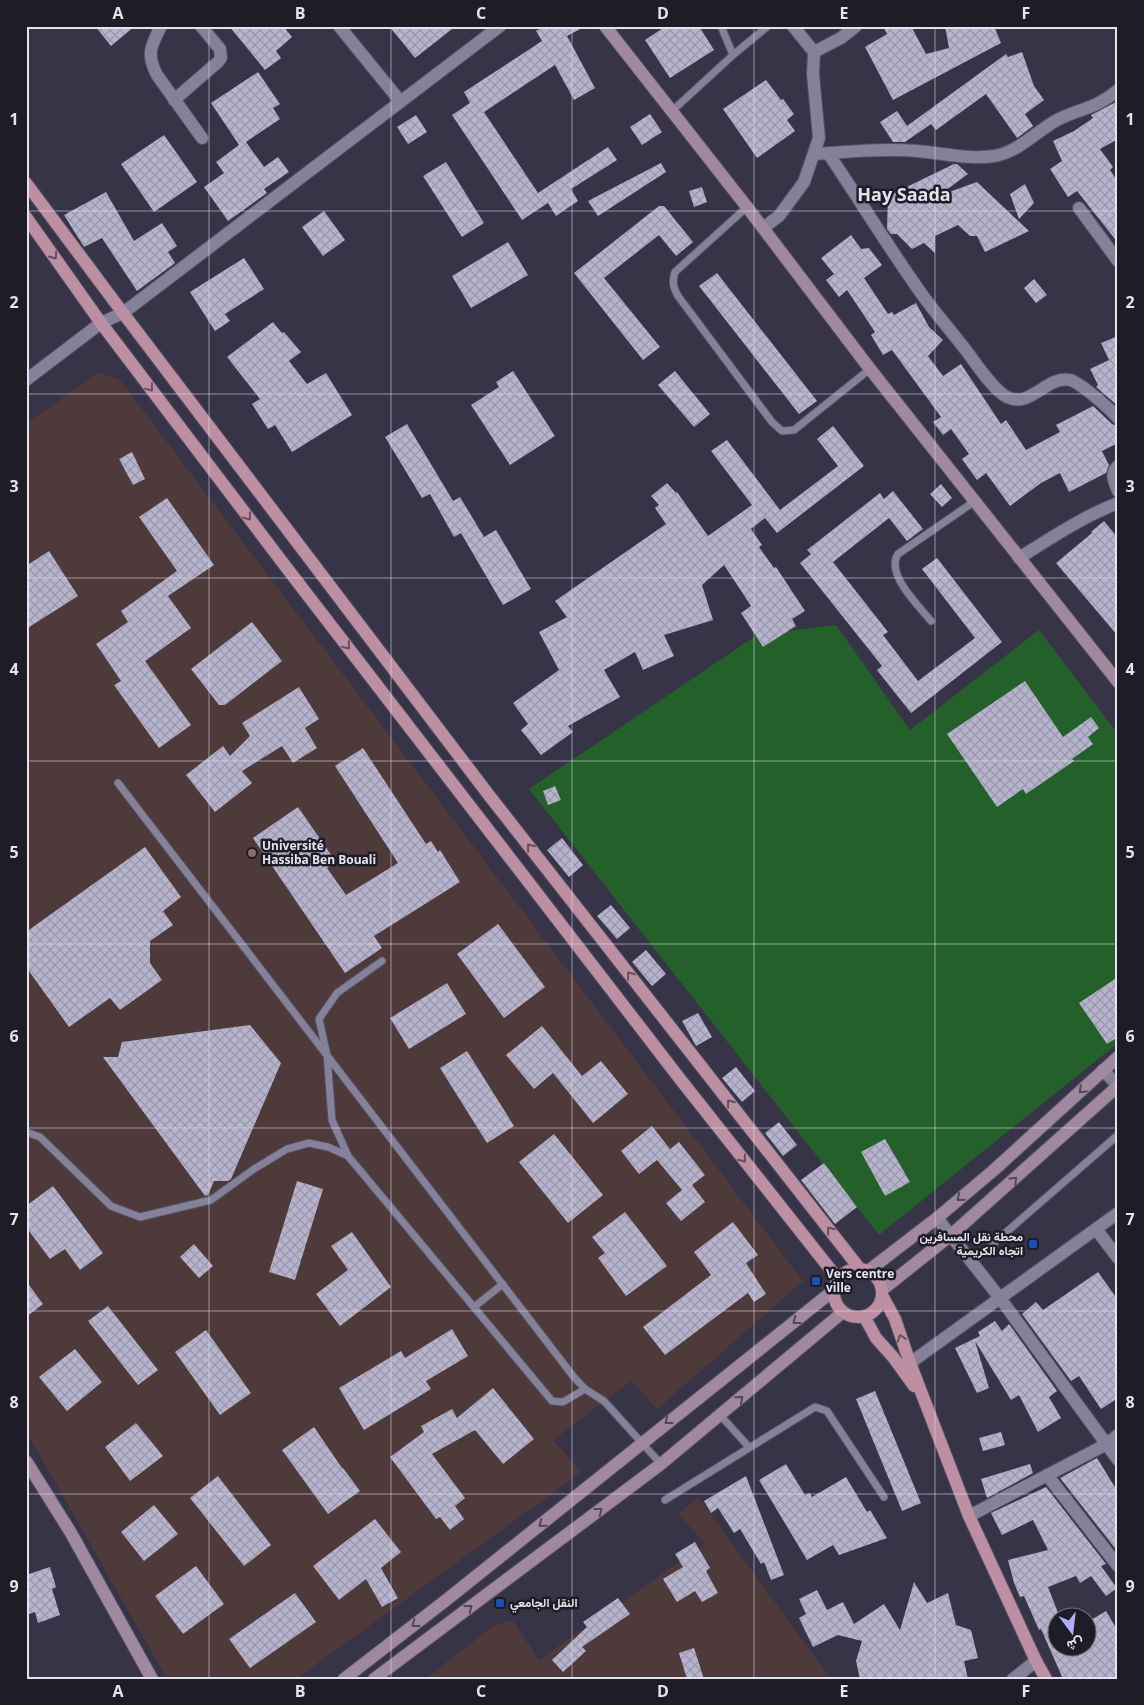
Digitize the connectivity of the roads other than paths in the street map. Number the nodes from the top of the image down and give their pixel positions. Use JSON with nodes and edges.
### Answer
{"nodes":[{"id":1,"x":161,"y":26,"type":"edge"},
{"id":2,"x":200,"y":26,"type":"edge"},
{"id":3,"x":339,"y":26,"type":"edge"},
{"id":4,"x":500,"y":26,"type":"edge"},
{"id":5,"x":605,"y":26,"type":"edge"},
{"id":6,"x":721,"y":26,"type":"edge"},
{"id":7,"x":768,"y":26,"type":"edge"},
{"id":8,"x":793,"y":26,"type":"edge"},
{"id":9,"x":856,"y":26,"type":"edge"},
{"id":10,"x":814,"y":52,"type":"junction"},
{"id":11,"x":733,"y":55,"type":"junction"},
{"id":12,"x":1118,"y":90,"type":"edge"},
{"id":13,"x":174,"y":100,"type":"junction"},
{"id":14,"x":400,"y":102,"type":"junction"},
{"id":15,"x":672,"y":111,"type":"junction"},
{"id":16,"x":202,"y":138,"type":"dead end"},
{"id":17,"x":828,"y":153,"type":"junction"},
{"id":18,"x":814,"y":154,"type":"junction"},
{"id":19,"x":26,"y":182,"type":"edge"},
{"id":20,"x":747,"y":207,"type":"junction"},
{"id":21,"x":1079,"y":208,"type":"dead end"},
{"id":22,"x":26,"y":217,"type":"edge"},
{"id":23,"x":764,"y":228,"type":"junction"},
{"id":24,"x":1118,"y":261,"type":"edge"},
{"id":25,"x":123,"y":313,"type":"junction"},
{"id":26,"x":102,"y":323,"type":"junction"},
{"id":27,"x":870,"y":369,"type":"junction"},
{"id":28,"x":26,"y":380,"type":"edge"},
{"id":29,"x":1118,"y":418,"type":"edge"},
{"id":30,"x":1118,"y":466,"type":"edge"},
{"id":31,"x":1117,"y":499,"type":"edge"},
{"id":32,"x":975,"y":501,"type":"junction"},
{"id":33,"x":1019,"y":558,"type":"junction"},
{"id":34,"x":931,"y":621,"type":"dead end"},
{"id":35,"x":1118,"y":682,"type":"edge"},
{"id":36,"x":118,"y":783,"type":"dead end"},
{"id":37,"x":382,"y":961,"type":"dead end"},
{"id":38,"x":327,"y":1055,"type":"junction"},
{"id":39,"x":1118,"y":1057,"type":"edge"},
{"id":40,"x":1103,"y":1070,"type":"junction"},
{"id":41,"x":1118,"y":1086,"type":"edge"},
{"id":42,"x":26,"y":1132,"type":"edge"},
{"id":43,"x":1118,"y":1135,"type":"edge"},
{"id":44,"x":348,"y":1156,"type":"junction"},
{"id":45,"x":1118,"y":1213,"type":"edge"},
{"id":46,"x":937,"y":1218,"type":"junction"},
{"id":47,"x":1096,"y":1229,"type":"junction"},
{"id":48,"x":951,"y":1235,"type":"junction"},
{"id":49,"x":1118,"y":1258,"type":"edge"},
{"id":50,"x":972,"y":1262,"type":"junction"},
{"id":51,"x":864,"y":1270,"type":"junction"},
{"id":52,"x":503,"y":1284,"type":"junction"},
{"id":53,"x":836,"y":1285,"type":"junction"},
{"id":54,"x":882,"y":1292,"type":"junction"},
{"id":55,"x":1000,"y":1298,"type":"junction"},
{"id":56,"x":474,"y":1307,"type":"junction"},
{"id":57,"x":844,"y":1312,"type":"junction"},
{"id":58,"x":864,"y":1316,"type":"junction"},
{"id":59,"x":910,"y":1363,"type":"junction"},
{"id":60,"x":585,"y":1389,"type":"junction"},
{"id":61,"x":925,"y":1400,"type":"junction"},
{"id":62,"x":720,"y":1415,"type":"junction"},
{"id":63,"x":1118,"y":1435,"type":"edge"},
{"id":64,"x":641,"y":1443,"type":"junction"},
{"id":65,"x":1106,"y":1445,"type":"junction"},
{"id":66,"x":749,"y":1447,"type":"junction"},
{"id":67,"x":1118,"y":1460,"type":"edge"},
{"id":68,"x":26,"y":1461,"type":"edge"},
{"id":69,"x":661,"y":1464,"type":"junction"},
{"id":70,"x":1047,"y":1475,"type":"junction"},
{"id":71,"x":884,"y":1497,"type":"dead end"},
{"id":72,"x":665,"y":1500,"type":"dead end"},
{"id":73,"x":969,"y":1516,"type":"junction"},
{"id":74,"x":1118,"y":1566,"type":"edge"},
{"id":75,"x":1036,"y":1661,"type":"junction"},
{"id":76,"x":152,"y":1679,"type":"edge"},
{"id":77,"x":344,"y":1679,"type":"edge"},
{"id":78,"x":374,"y":1679,"type":"edge"},
{"id":79,"x":1014,"y":1679,"type":"edge"},
{"id":80,"x":1046,"y":1679,"type":"edge"}],
"edges":[{"from":1,"to":13,"type":"street"},
{"from":2,"to":13,"type":"street"},
{"from":3,"to":14,"type":"street"},
{"from":4,"to":14,"type":"street"},
{"from":5,"to":15,"type":"main road"},
{"from":6,"to":11,"type":"lane"},
{"from":7,"to":11,"type":"lane"},
{"from":8,"to":10,"type":"street"},
{"from":9,"to":10,"type":"street"},
{"from":10,"to":18,"type":"street"},
{"from":11,"to":15,"type":"lane"},
{"from":12,"to":17,"type":"street"},
{"from":13,"to":16,"type":"street"},
{"from":14,"to":25,"type":"street"},
{"from":15,"to":20,"type":"main road"},
{"from":17,"to":18,"type":"street"},
{"from":17,"to":29,"type":"street"},
{"from":18,"to":23,"type":"street"},
{"from":19,"to":25,"type":"main road"},
{"from":20,"to":23,"type":"main road"},
{"from":20,"to":27,"type":"lane"},
{"from":21,"to":24,"type":"street"},
{"from":22,"to":26,"type":"main road","one_way":true},
{"from":23,"to":27,"type":"main road"},
{"from":25,"to":26,"type":"street"},
{"from":51,"to":25,"type":"main road","one_way":true},
{"from":26,"to":28,"type":"street"},
{"from":26,"to":53,"type":"main road","one_way":true},
{"from":27,"to":32,"type":"main road"},
{"from":30,"to":31,"type":"street"},
{"from":31,"to":33,"type":"street"},
{"from":32,"to":33,"type":"main road"},
{"from":32,"to":34,"type":"lane"},
{"from":33,"to":35,"type":"main road"},
{"from":36,"to":38,"type":"lane"},
{"from":37,"to":38,"type":"lane"},
{"from":38,"to":44,"type":"lane"},
{"from":38,"to":52,"type":"lane"},
{"from":39,"to":40,"type":"main road"},
{"from":40,"to":41,"type":"street"},
{"from":40,"to":46,"type":"main road","one_way":true},
{"from":48,"to":41,"type":"main road","one_way":true},
{"from":42,"to":44,"type":"lane"},
{"from":43,"to":50,"type":"lane"},
{"from":44,"to":56,"type":"lane"},
{"from":45,"to":47,"type":"street"},
{"from":46,"to":48,"type":"street"},
{"from":46,"to":51,"type":"main road"},
{"from":47,"to":49,"type":"street"},
{"from":47,"to":55,"type":"street"},
{"from":48,"to":50,"type":"street"},
{"from":48,"to":54,"type":"main road"},
{"from":50,"to":55,"type":"street"},
{"from":51,"to":53,"type":"main road"},
{"from":51,"to":54,"type":"main road"},
{"from":52,"to":56,"type":"lane"},
{"from":52,"to":60,"type":"lane"},
{"from":53,"to":57,"type":"main road"},
{"from":53,"to":64,"type":"main road","one_way":true},
{"from":54,"to":58,"type":"main road"},
{"from":59,"to":54,"type":"main road","one_way":true},
{"from":55,"to":59,"type":"street"},
{"from":55,"to":65,"type":"street"},
{"from":56,"to":60,"type":"lane"},
{"from":57,"to":58,"type":"main road"},
{"from":62,"to":57,"type":"main road","one_way":true},
{"from":58,"to":61,"type":"main road"},
{"from":59,"to":61,"type":"main road"},
{"from":60,"to":64,"type":"lane"},
{"from":61,"to":73,"type":"main road"},
{"from":62,"to":66,"type":"lane"},
{"from":62,"to":69,"type":"main road"},
{"from":63,"to":65,"type":"street"},
{"from":64,"to":69,"type":"lane"},
{"from":64,"to":77,"type":"main road","one_way":true},
{"from":65,"to":67,"type":"street"},
{"from":65,"to":70,"type":"street"},
{"from":66,"to":71,"type":"lane"},
{"from":66,"to":72,"type":"lane"},
{"from":68,"to":76,"type":"main road"},
{"from":78,"to":69,"type":"main road","one_way":true},
{"from":70,"to":73,"type":"street"},
{"from":70,"to":74,"type":"street"},
{"from":73,"to":75,"type":"main road"},
{"from":75,"to":79,"type":"street"},
{"from":75,"to":80,"type":"main road"}]}
